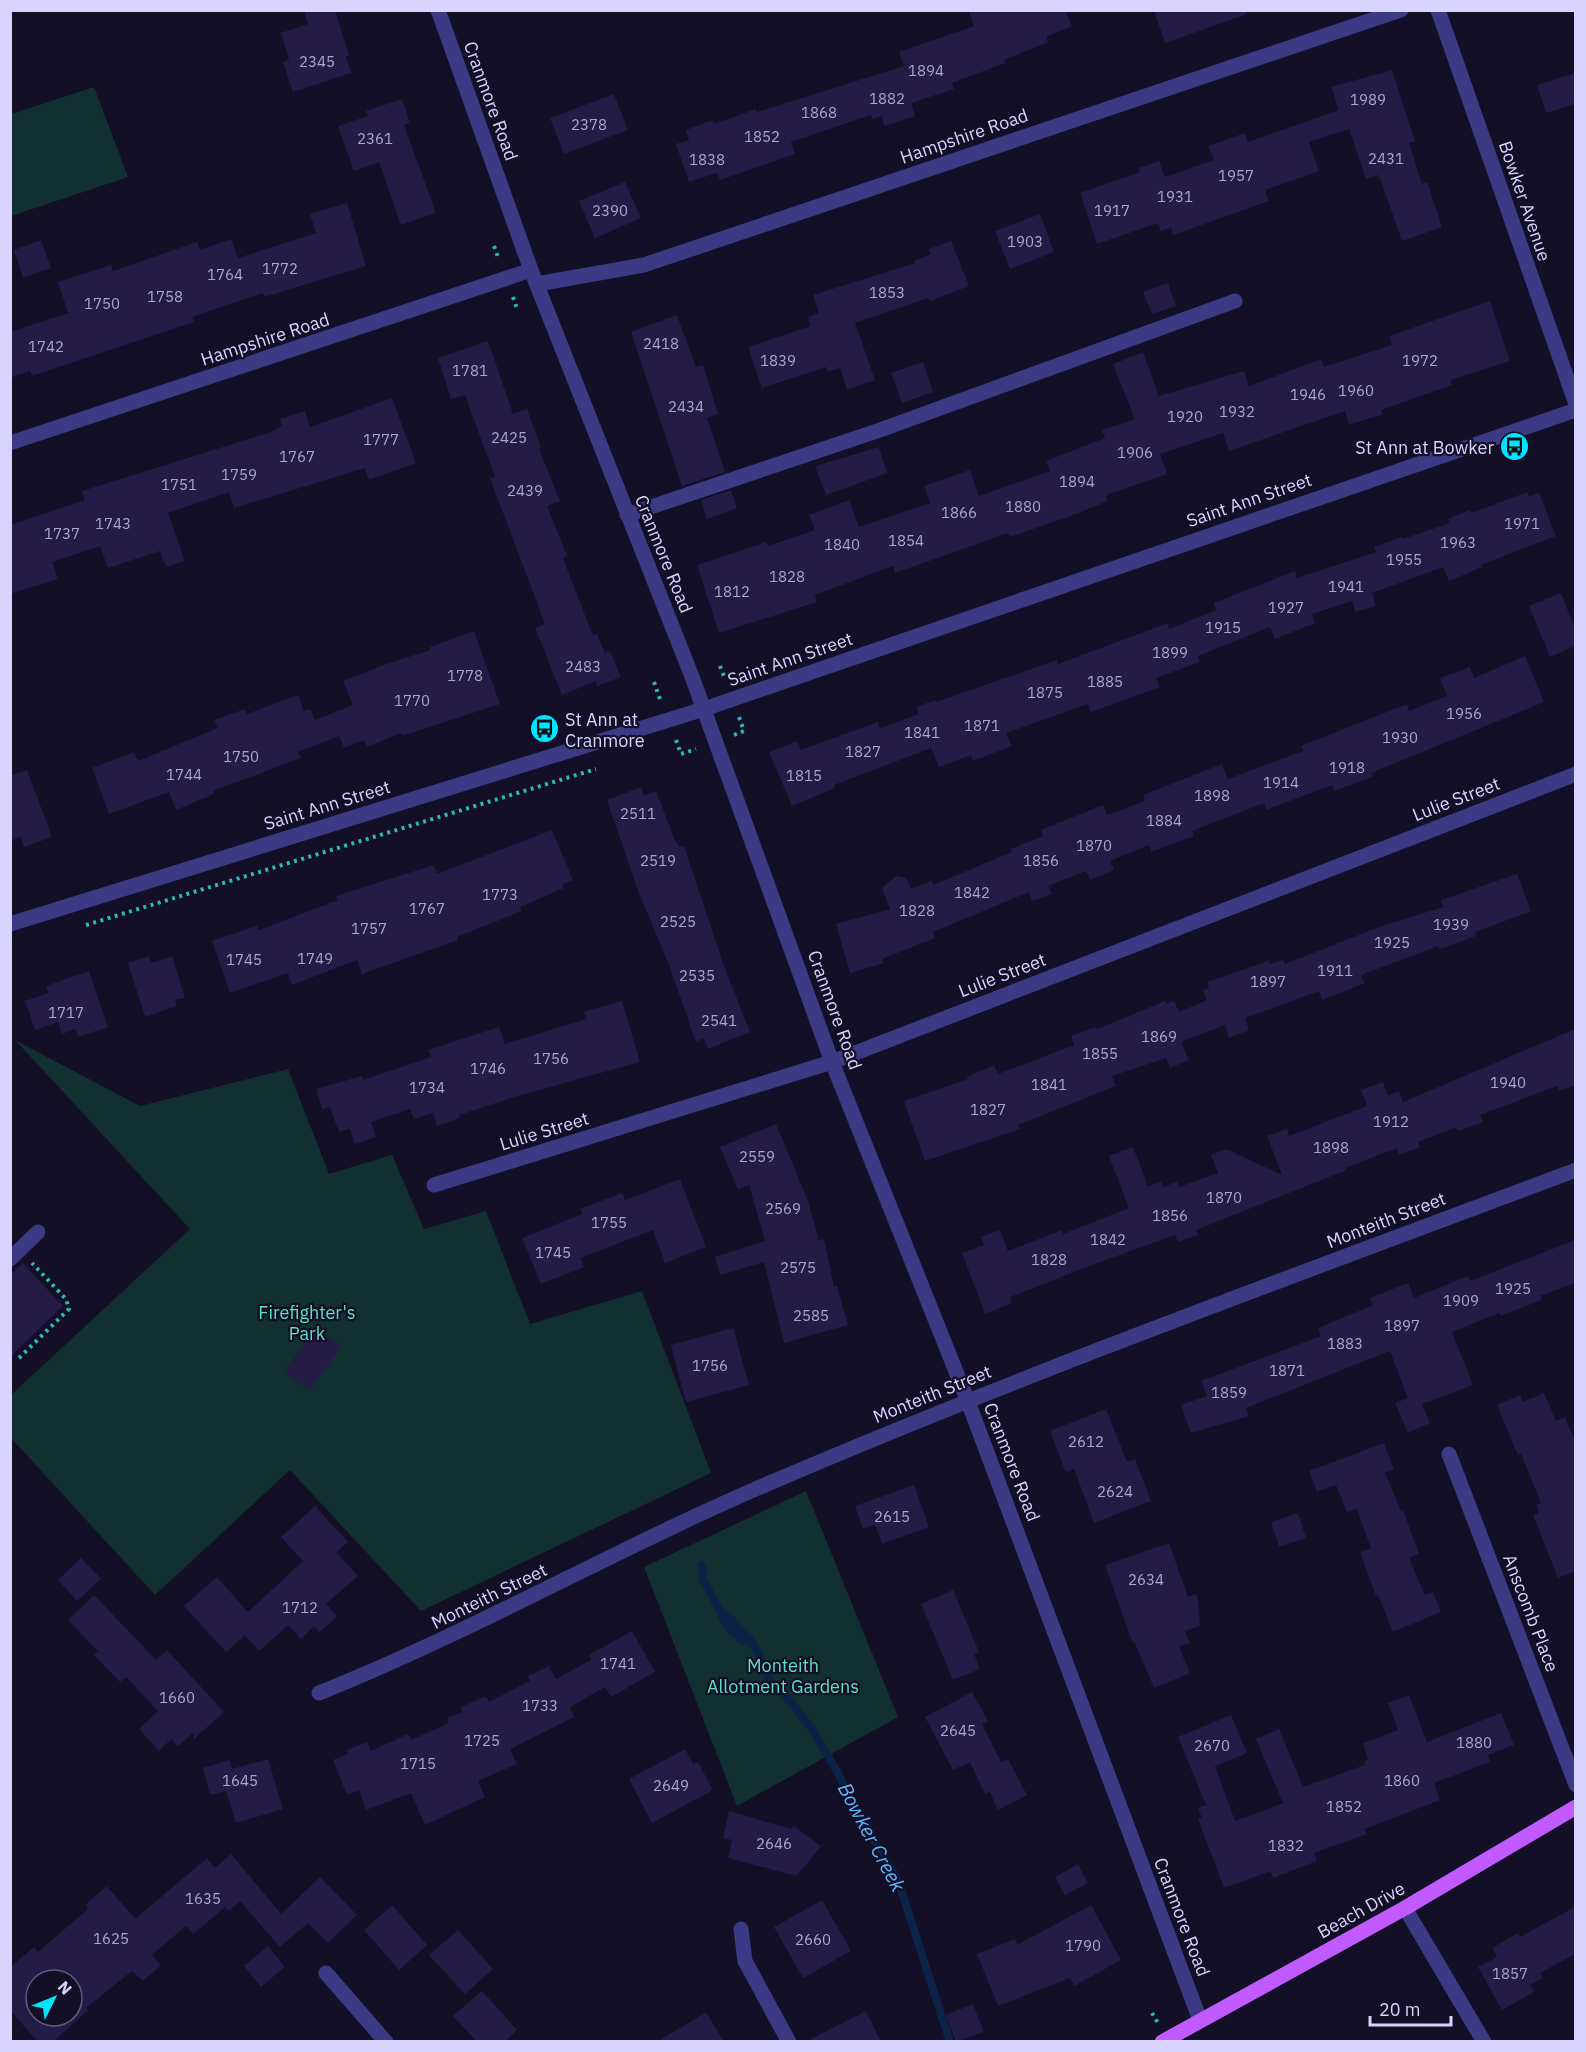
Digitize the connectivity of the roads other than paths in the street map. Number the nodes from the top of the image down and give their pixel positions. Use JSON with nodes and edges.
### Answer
{"nodes":[{"id":1,"x":438,"y":10,"type":"edge"},
{"id":2,"x":1401,"y":10,"type":"edge"},
{"id":3,"x":1438,"y":10,"type":"edge"},
{"id":4,"x":534,"y":277,"type":"junction"},
{"id":5,"x":1235,"y":301,"type":"dead end"},
{"id":6,"x":1575,"y":404,"type":"edge"},
{"id":7,"x":1575,"y":410,"type":"edge"},
{"id":8,"x":10,"y":443,"type":"edge"},
{"id":9,"x":627,"y":515,"type":"junction"},
{"id":10,"x":704,"y":709,"type":"junction"},
{"id":11,"x":1575,"y":774,"type":"edge"},
{"id":12,"x":10,"y":924,"type":"edge"},
{"id":13,"x":832,"y":1062,"type":"junction"},
{"id":14,"x":1575,"y":1170,"type":"edge"},
{"id":15,"x":434,"y":1185,"type":"dead end"},
{"id":16,"x":38,"y":1232,"type":"dead end"},
{"id":17,"x":15,"y":1255,"type":"edge"},
{"id":18,"x":967,"y":1399,"type":"junction"},
{"id":19,"x":1449,"y":1454,"type":"dead end"},
{"id":20,"x":319,"y":1693,"type":"dead end"},
{"id":21,"x":1575,"y":1785,"type":"edge"},
{"id":22,"x":1575,"y":1807,"type":"edge"},
{"id":23,"x":1405,"y":1908,"type":"junction"},
{"id":24,"x":741,"y":1929,"type":"dead end"},
{"id":25,"x":326,"y":1973,"type":"dead end"},
{"id":26,"x":1200,"y":2020,"type":"junction"},
{"id":27,"x":386,"y":2042,"type":"edge"},
{"id":28,"x":789,"y":2042,"type":"edge"},
{"id":29,"x":1162,"y":2042,"type":"edge"},
{"id":30,"x":1484,"y":2042,"type":"edge"}],
"edges":[{"from":1,"to":4,"type":"street","name":"Cranmore Road"},
{"from":2,"to":4,"type":"street","name":"Hampshire Road"},
{"from":3,"to":6,"type":"street","name":"Bowker Avenue"},
{"from":4,"to":8,"type":"street","name":"Hampshire Road"},
{"from":4,"to":9,"type":"street","name":"Cranmore Road"},
{"from":5,"to":9,"type":"street"},
{"from":7,"to":10,"type":"street","name":"Saint Ann Street"},
{"from":9,"to":10,"type":"street","name":"Cranmore Road"},
{"from":10,"to":12,"type":"street","name":"Saint Ann Street"},
{"from":10,"to":13,"type":"street","name":"Cranmore Road"},
{"from":11,"to":13,"type":"street","name":"Lulie Street"},
{"from":13,"to":15,"type":"street","name":"Lulie Street"},
{"from":13,"to":18,"type":"street","name":"Cranmore Road"},
{"from":14,"to":18,"type":"street","name":"Monteith Street"},
{"from":16,"to":17,"type":"street"},
{"from":18,"to":20,"type":"street","name":"Monteith Street"},
{"from":18,"to":26,"type":"street","name":"Cranmore Road"},
{"from":19,"to":21,"type":"street","name":"Anscomb Place"},
{"from":22,"to":23,"type":"main road","name":"Beach Drive"},
{"from":23,"to":26,"type":"main road","name":"Beach Drive"},
{"from":23,"to":30,"type":"street"},
{"from":24,"to":28,"type":"street"},
{"from":25,"to":27,"type":"street"},
{"from":26,"to":29,"type":"main road","name":"Beach Drive"}]}
